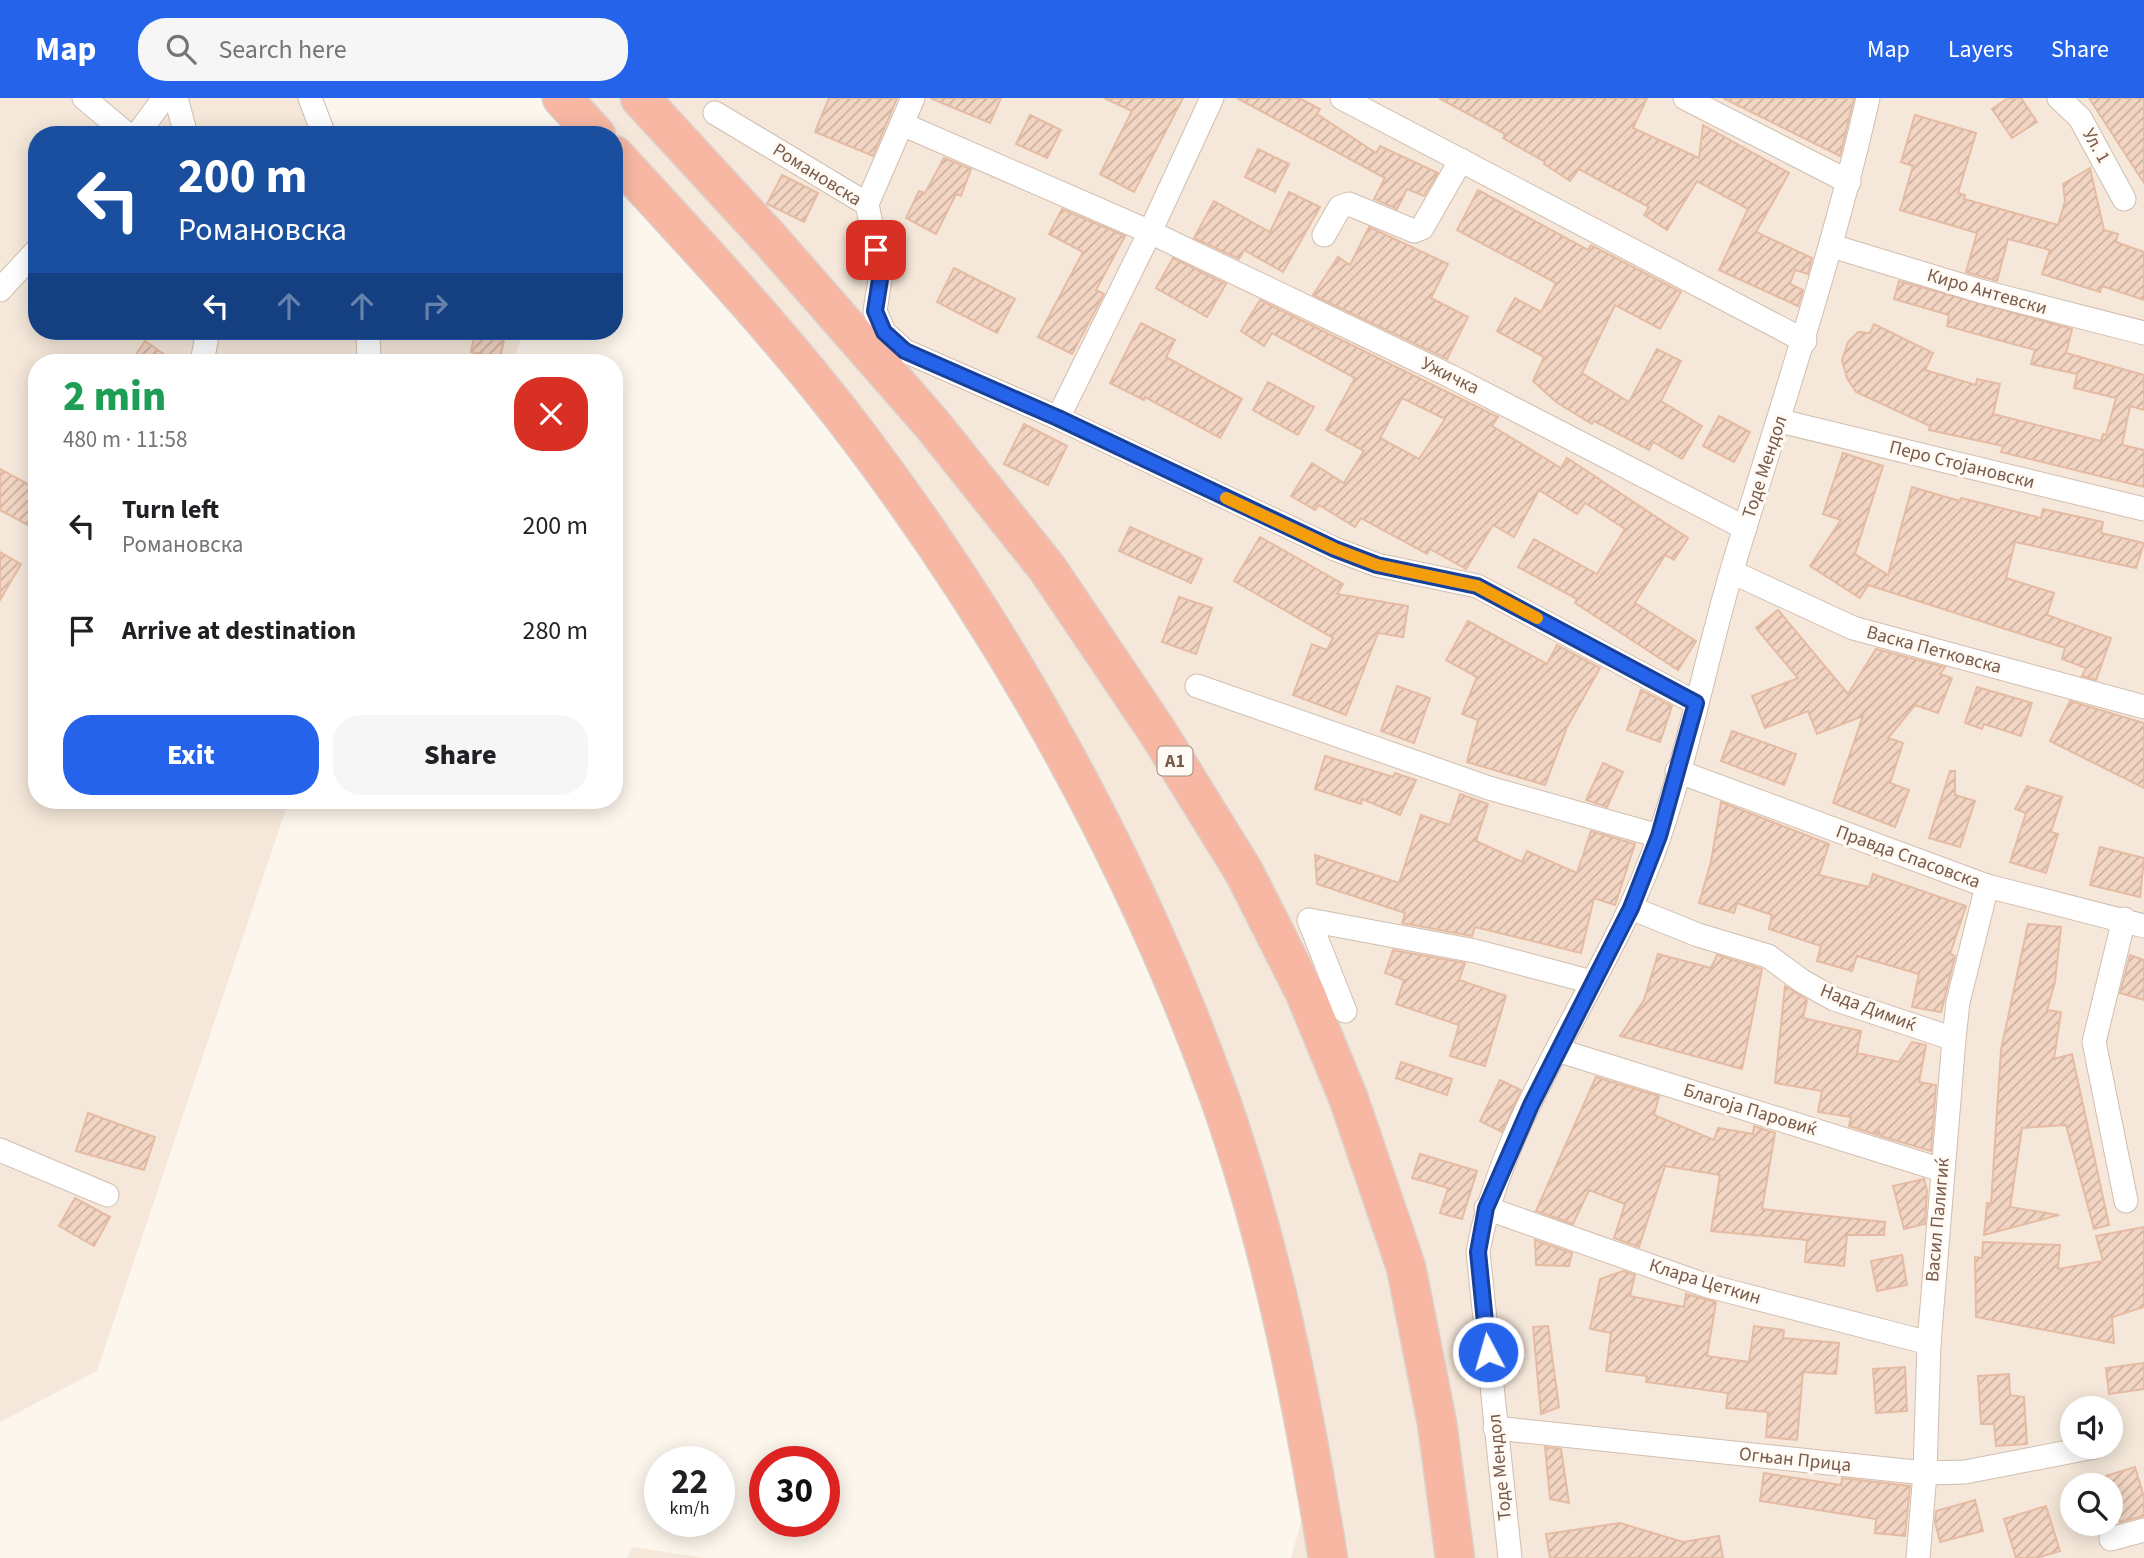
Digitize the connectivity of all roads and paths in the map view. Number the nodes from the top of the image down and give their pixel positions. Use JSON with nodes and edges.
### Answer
{"nodes":[{"id":1,"x":84,"y":98,"type":"edge"},
{"id":2,"x":164,"y":98,"type":"edge"},
{"id":3,"x":176,"y":98,"type":"edge"},
{"id":4,"x":310,"y":98,"type":"edge"},
{"id":5,"x":562,"y":98,"type":"edge"},
{"id":6,"x":640,"y":98,"type":"edge"},
{"id":7,"x":913,"y":98,"type":"edge"},
{"id":8,"x":1212,"y":98,"type":"edge"},
{"id":9,"x":1342,"y":98,"type":"edge"},
{"id":10,"x":1685,"y":98,"type":"edge"},
{"id":11,"x":1868,"y":98,"type":"edge"},
{"id":12,"x":2059,"y":98,"type":"edge"},
{"id":13,"x":715,"y":113,"type":"dead end"},
{"id":14,"x":902,"y":124,"type":"junction"},
{"id":15,"x":117,"y":126,"type":"edge"},
{"id":16,"x":144,"y":126,"type":"edge"},
{"id":17,"x":184,"y":126,"type":"edge"},
{"id":18,"x":321,"y":126,"type":"edge"},
{"id":19,"x":588,"y":126,"type":"edge"},
{"id":20,"x":1461,"y":160,"type":"junction"},
{"id":21,"x":623,"y":165,"type":"edge"},
{"id":22,"x":1849,"y":182,"type":"junction"},
{"id":23,"x":2124,"y":199,"type":"dead end"},
{"id":24,"x":867,"y":204,"type":"junction"},
{"id":25,"x":1150,"y":232,"type":"junction"},
{"id":26,"x":1324,"y":235,"type":"dead end"},
{"id":27,"x":1832,"y":246,"type":"junction"},
{"id":28,"x":28,"y":260,"type":"edge"},
{"id":29,"x":0,"y":290,"type":"edge"},
{"id":30,"x":2144,"y":333,"type":"edge"},
{"id":31,"x":1805,"y":341,"type":"junction"},
{"id":32,"x":1058,"y":418,"type":"junction"},
{"id":33,"x":1780,"y":421,"type":"junction"},
{"id":34,"x":2144,"y":509,"type":"edge"},
{"id":35,"x":1745,"y":528,"type":"junction"},
{"id":36,"x":1732,"y":572,"type":"junction"},
{"id":37,"x":1197,"y":686,"type":"dead end"},
{"id":38,"x":1696,"y":703,"type":"junction"},
{"id":39,"x":2144,"y":707,"type":"edge"},
{"id":40,"x":1677,"y":771,"type":"junction"},
{"id":41,"x":1659,"y":836,"type":"junction"},
{"id":42,"x":1987,"y":886,"type":"junction"},
{"id":43,"x":1631,"y":908,"type":"junction"},
{"id":44,"x":2134,"y":923,"type":"edge"},
{"id":45,"x":1592,"y":982,"type":"junction"},
{"id":46,"x":1345,"y":1011,"type":"dead end"},
{"id":47,"x":1954,"y":1039,"type":"junction"},
{"id":48,"x":1557,"y":1051,"type":"junction"},
{"id":49,"x":0,"y":1150,"type":"edge"},
{"id":50,"x":1942,"y":1170,"type":"junction"},
{"id":51,"x":107,"y":1195,"type":"dead end"},
{"id":52,"x":2126,"y":1201,"type":"dead end"},
{"id":53,"x":1486,"y":1208,"type":"junction"},
{"id":54,"x":1929,"y":1343,"type":"junction"},
{"id":55,"x":1495,"y":1428,"type":"junction"},
{"id":56,"x":2060,"y":1454,"type":"edge"},
{"id":57,"x":1925,"y":1473,"type":"junction"},
{"id":58,"x":2144,"y":1530,"type":"edge"},
{"id":59,"x":2111,"y":1539,"type":"dead end"},
{"id":60,"x":1328,"y":1558,"type":"edge"},
{"id":61,"x":1455,"y":1558,"type":"edge"},
{"id":62,"x":1510,"y":1558,"type":"edge"},
{"id":63,"x":1918,"y":1558,"type":"edge"}],
"edges":[{"from":1,"to":15,"type":"street"},
{"from":2,"to":16,"type":"street"},
{"from":3,"to":17,"type":"street"},
{"from":4,"to":18,"type":"street"},
{"from":5,"to":19,"type":"highway"},
{"from":6,"to":61,"type":"highway","number":"A1"},
{"from":7,"to":14,"type":"street"},
{"from":8,"to":25,"type":"street"},
{"from":9,"to":20,"type":"street"},
{"from":10,"to":22,"type":"street"},
{"from":11,"to":22,"type":"street","name":"Тоде Мендол"},
{"from":12,"to":23,"type":"street","name":"Ул. 1"},
{"from":13,"to":24,"type":"street","name":"Романовска"},
{"from":14,"to":24,"type":"street"},
{"from":14,"to":25,"type":"street","name":"Ужичка"},
{"from":20,"to":26,"type":"street"},
{"from":20,"to":31,"type":"street"},
{"from":21,"to":60,"type":"highway"},
{"from":22,"to":27,"type":"street","name":"Тоде Мендол"},
{"from":24,"to":32,"type":"street","name":"Романовска"},
{"from":25,"to":32,"type":"street"},
{"from":25,"to":35,"type":"street","name":"Ужичка"},
{"from":27,"to":30,"type":"street","name":"Киро Антевски"},
{"from":27,"to":31,"type":"street","name":"Тоде Мендол"},
{"from":28,"to":29,"type":"street"},
{"from":31,"to":33,"type":"street","name":"Тоде Мендол"},
{"from":32,"to":38,"type":"street","name":"Романовска"},
{"from":33,"to":34,"type":"street","name":"Перо Стојановски"},
{"from":33,"to":35,"type":"street","name":"Тоде Мендол"},
{"from":35,"to":36,"type":"street","name":"Тоде Мендол"},
{"from":36,"to":38,"type":"street","name":"Тоде Мендол"},
{"from":36,"to":39,"type":"street","name":"Васка Петковска"},
{"from":37,"to":41,"type":"street"},
{"from":38,"to":40,"type":"street","name":"Тоде Мендол"},
{"from":40,"to":41,"type":"street","name":"Тоде Мендол"},
{"from":40,"to":42,"type":"street","name":"Правда Спасовска"},
{"from":41,"to":43,"type":"street","name":"Тоде Мендол"},
{"from":42,"to":44,"type":"street","name":"Правда Спасовска"},
{"from":42,"to":47,"type":"street","name":"Васил Палигиќ"},
{"from":43,"to":45,"type":"street","name":"Тоде Мендол"},
{"from":43,"to":47,"type":"street","name":"Нада Димиќ"},
{"from":44,"to":52,"type":"street"},
{"from":45,"to":46,"type":"street"},
{"from":45,"to":48,"type":"street","name":"Тоде Мендол"},
{"from":47,"to":50,"type":"street","name":"Васил Палигиќ"},
{"from":48,"to":50,"type":"street","name":"Благоја Паровиќ"},
{"from":48,"to":53,"type":"street","name":"Тоде Мендол"},
{"from":49,"to":51,"type":"street"},
{"from":50,"to":54,"type":"street","name":"Васил Палигиќ"},
{"from":53,"to":54,"type":"street","name":"Клара Цеткин"},
{"from":53,"to":55,"type":"street","name":"Тоде Мендол"},
{"from":54,"to":57,"type":"street","name":"Васил Палигиќ"},
{"from":55,"to":57,"type":"street","name":"Огњан Прица"},
{"from":55,"to":62,"type":"street","name":"Тоде Мендол"},
{"from":56,"to":57,"type":"street","name":"Огњан Прица"},
{"from":57,"to":63,"type":"street","name":"Васил Палигиќ"},
{"from":58,"to":59,"type":"street"}]}
